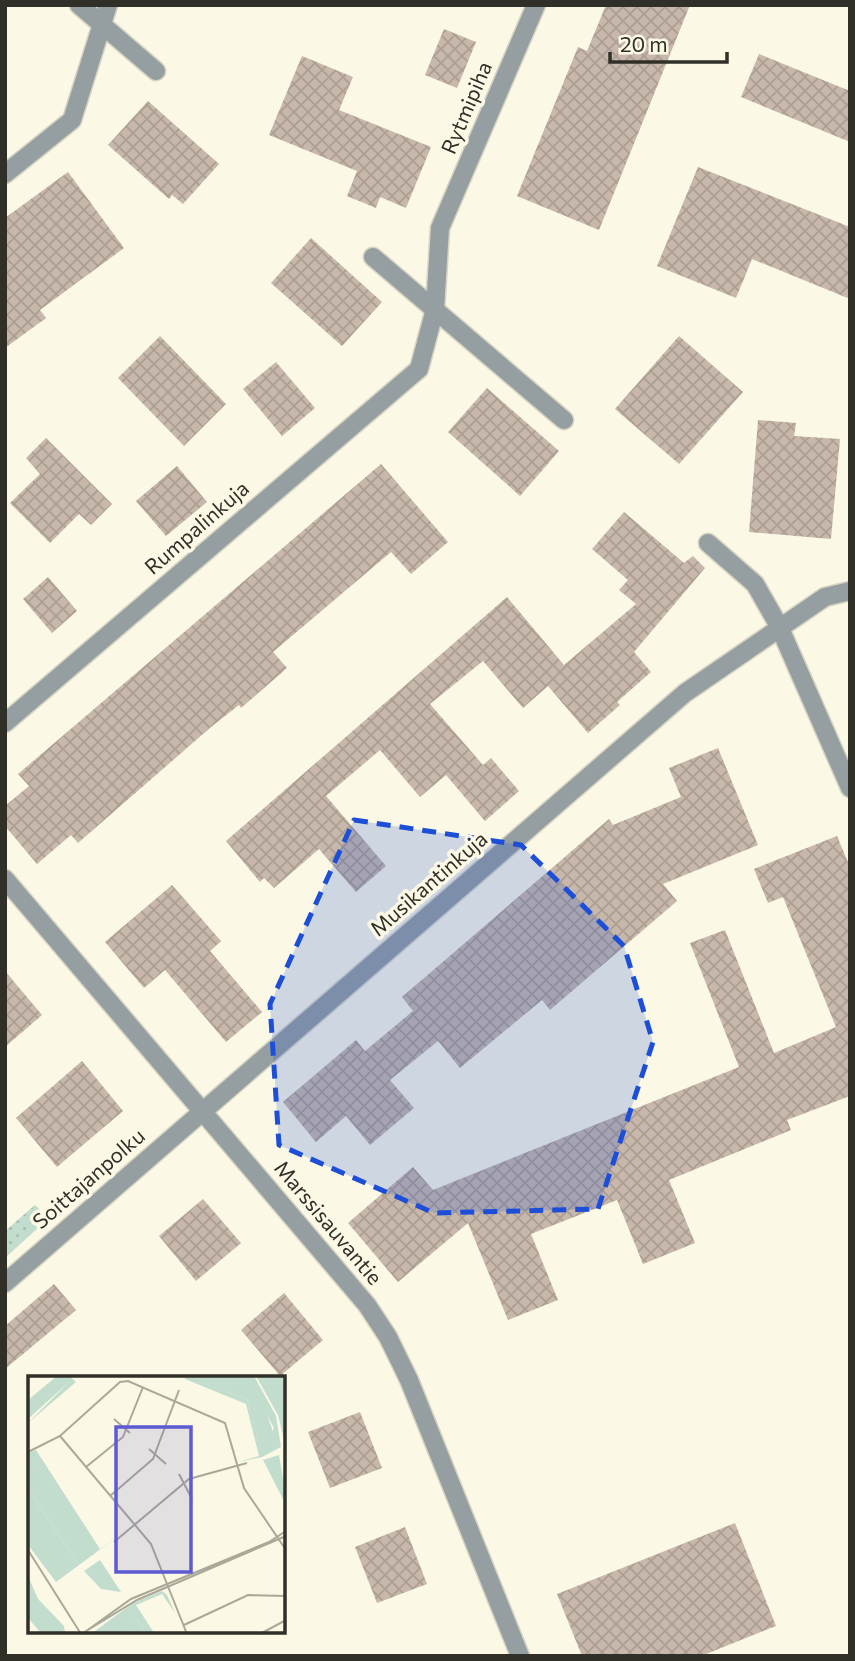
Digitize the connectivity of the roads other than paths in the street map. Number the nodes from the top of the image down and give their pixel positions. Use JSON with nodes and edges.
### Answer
{"nodes":[{"id":1,"x":79,"y":5,"type":"edge"},
{"id":2,"x":108,"y":5,"type":"edge"},
{"id":3,"x":536,"y":5,"type":"edge"},
{"id":4,"x":102,"y":24,"type":"junction"},
{"id":5,"x":156,"y":71,"type":"dead end"},
{"id":6,"x":5,"y":174,"type":"edge"},
{"id":7,"x":373,"y":257,"type":"dead end"},
{"id":8,"x":435,"y":309,"type":"junction"},
{"id":9,"x":419,"y":369,"type":"joint"},
{"id":10,"x":564,"y":420,"type":"dead end"},
{"id":11,"x":708,"y":543,"type":"dead end"},
{"id":12,"x":850,"y":591,"type":"edge"},
{"id":13,"x":779,"y":626,"type":"junction"},
{"id":14,"x":5,"y":723,"type":"edge"},
{"id":15,"x":850,"y":788,"type":"edge"},
{"id":16,"x":5,"y":878,"type":"edge"},
{"id":17,"x":203,"y":1110,"type":"junction"},
{"id":18,"x":5,"y":1283,"type":"edge"},
{"id":19,"x":520,"y":1656,"type":"edge"}],
"edges":[{"from":1,"to":4,"type":"street"},
{"from":2,"to":4,"type":"street"},
{"from":3,"to":8,"type":"street","name":"Rytmipiha"},
{"from":4,"to":5,"type":"street"},
{"from":4,"to":6,"type":"street"},
{"from":7,"to":8,"type":"street"},
{"from":8,"to":9,"type":"street","name":"Rytmipiha"},
{"from":8,"to":10,"type":"street"},
{"from":9,"to":14,"type":"street","name":"Rumpalinkuja"},
{"from":11,"to":13,"type":"street"},
{"from":12,"to":13,"type":"street","name":"Musikantinkuja"},
{"from":13,"to":15,"type":"street"},
{"from":13,"to":17,"type":"street","name":"Musikantinkuja"},
{"from":16,"to":17,"type":"street","name":"Marssisauvantie"},
{"from":17,"to":18,"type":"street","name":"Soittajanpolku"},
{"from":17,"to":19,"type":"street","name":"Marssisauvantie"}]}
